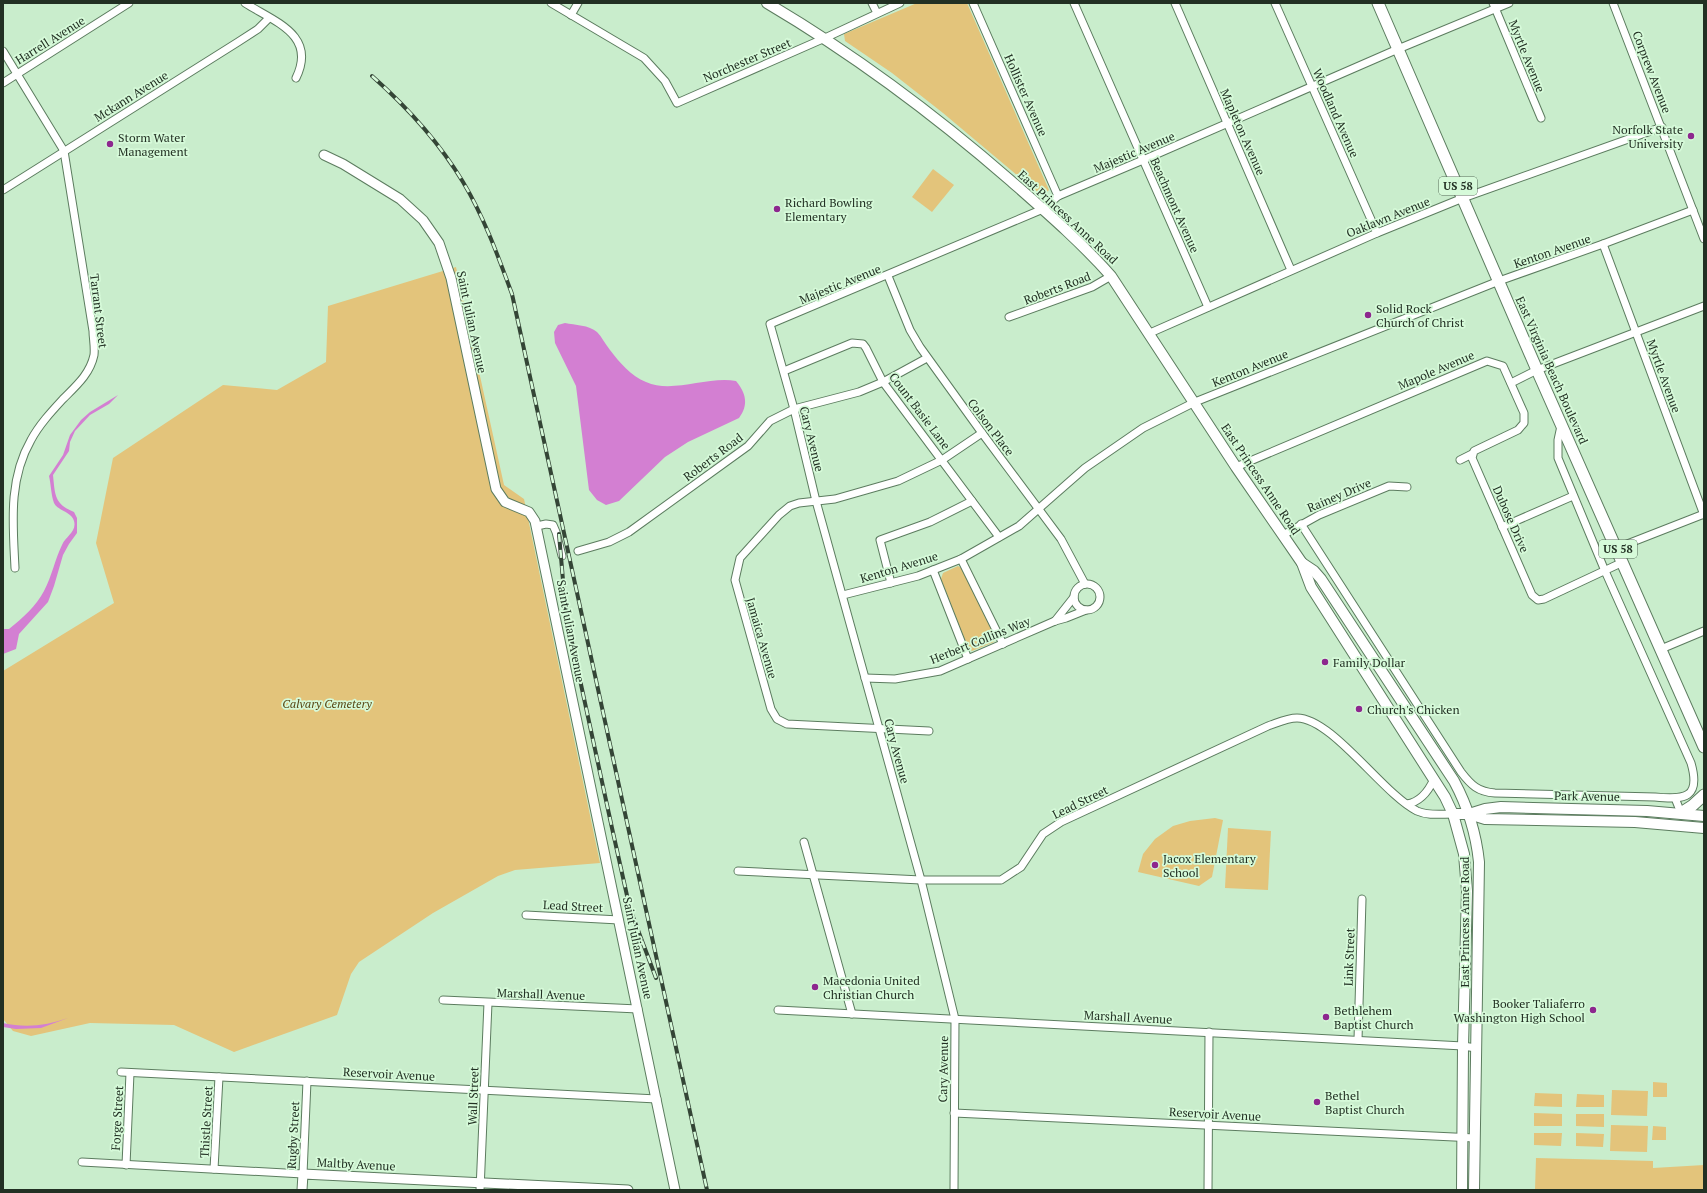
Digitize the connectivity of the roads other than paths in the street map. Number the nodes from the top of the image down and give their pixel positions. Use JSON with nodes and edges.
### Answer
{"nodes":[{"id":1,"x":129,"y":3,"type":"edge"},
{"id":2,"x":245,"y":3,"type":"edge"},
{"id":3,"x":551,"y":3,"type":"edge"},
{"id":4,"x":578,"y":3,"type":"edge"},
{"id":5,"x":767,"y":3,"type":"edge"},
{"id":6,"x":872,"y":3,"type":"edge"},
{"id":7,"x":900,"y":3,"type":"edge"},
{"id":8,"x":973,"y":3,"type":"edge"},
{"id":9,"x":1074,"y":3,"type":"edge"},
{"id":10,"x":1175,"y":3,"type":"edge"},
{"id":11,"x":1275,"y":3,"type":"edge"},
{"id":12,"x":1378,"y":3,"type":"edge"},
{"id":13,"x":1509,"y":3,"type":"edge"},
{"id":14,"x":1613,"y":3,"type":"edge"},
{"id":15,"x":1494,"y":6,"type":"edge"},
{"id":16,"x":877,"y":13,"type":"junction"},
{"id":17,"x":572,"y":15,"type":"junction"},
{"id":18,"x":269,"y":18,"type":"junction"},
{"id":19,"x":825,"y":38,"type":"junction"},
{"id":20,"x":1398,"y":49,"type":"junction"},
{"id":21,"x":3,"y":51,"type":"edge"},
{"id":22,"x":18,"y":74,"type":"junction"},
{"id":23,"x":296,"y":78,"type":"dead end"},
{"id":24,"x":3,"y":83,"type":"edge"},
{"id":25,"x":1312,"y":87,"type":"junction"},
{"id":26,"x":1540,"y":118,"type":"dead end"},
{"id":27,"x":1228,"y":124,"type":"junction"},
{"id":28,"x":1662,"y":127,"type":"junction"},
{"id":29,"x":64,"y":151,"type":"junction"},
{"id":30,"x":324,"y":155,"type":"dead end"},
{"id":31,"x":1144,"y":160,"type":"junction"},
{"id":32,"x":3,"y":190,"type":"edge"},
{"id":33,"x":1058,"y":196,"type":"junction"},
{"id":34,"x":1463,"y":198,"type":"junction"},
{"id":35,"x":1043,"y":210,"type":"junction"},
{"id":36,"x":1693,"y":210,"type":"junction"},
{"id":37,"x":1377,"y":233,"type":"junction"},
{"id":38,"x":1704,"y":239,"type":"edge"},
{"id":39,"x":1603,"y":244,"type":"junction"},
{"id":40,"x":1291,"y":270,"type":"junction"},
{"id":41,"x":888,"y":276,"type":"junction"},
{"id":42,"x":1112,"y":276,"type":"junction"},
{"id":43,"x":1499,"y":281,"type":"junction"},
{"id":44,"x":1704,"y":306,"type":"edge"},
{"id":45,"x":1208,"y":307,"type":"junction"},
{"id":46,"x":1009,"y":317,"type":"dead end"},
{"id":47,"x":770,"y":324,"type":"joint"},
{"id":48,"x":1635,"y":332,"type":"junction"},
{"id":49,"x":1150,"y":333,"type":"junction"},
{"id":50,"x":927,"y":358,"type":"junction"},
{"id":51,"x":1537,"y":370,"type":"junction"},
{"id":52,"x":784,"y":371,"type":"junction"},
{"id":53,"x":883,"y":382,"type":"junction"},
{"id":54,"x":1511,"y":383,"type":"junction"},
{"id":55,"x":1195,"y":402,"type":"junction"},
{"id":56,"x":794,"y":409,"type":"junction"},
{"id":57,"x":1562,"y":425,"type":"junction"},
{"id":58,"x":982,"y":433,"type":"junction"},
{"id":59,"x":1472,"y":454,"type":"junction"},
{"id":60,"x":942,"y":460,"type":"junction"},
{"id":61,"x":1460,"y":460,"type":"dead end"},
{"id":62,"x":1236,"y":467,"type":"junction"},
{"id":63,"x":1407,"y":487,"type":"dead end"},
{"id":64,"x":1573,"y":496,"type":"junction"},
{"id":65,"x":816,"y":501,"type":"junction"},
{"id":66,"x":972,"y":501,"type":"junction"},
{"id":67,"x":1039,"y":509,"type":"junction"},
{"id":68,"x":1704,"y":514,"type":"edge"},
{"id":69,"x":1301,"y":524,"type":"junction"},
{"id":70,"x":537,"y":526,"type":"junction"},
{"id":71,"x":1502,"y":527,"type":"junction"},
{"id":72,"x":1283,"y":535,"type":"junction"},
{"id":73,"x":999,"y":537,"type":"junction"},
{"id":74,"x":1617,"y":548,"type":"junction"},
{"id":75,"x":578,"y":551,"type":"dead end"},
{"id":76,"x":562,"y":556,"type":"dead end"},
{"id":77,"x":961,"y":559,"type":"junction"},
{"id":78,"x":1623,"y":562,"type":"junction"},
{"id":79,"x":1302,"y":563,"type":"junction"},
{"id":80,"x":15,"y":568,"type":"dead end"},
{"id":81,"x":933,"y":570,"type":"junction"},
{"id":82,"x":1605,"y":571,"type":"junction"},
{"id":83,"x":891,"y":583,"type":"junction"},
{"id":84,"x":1085,"y":584,"type":"junction"},
{"id":85,"x":843,"y":595,"type":"junction"},
{"id":86,"x":1074,"y":598,"type":"junction"},
{"id":87,"x":1086,"y":610,"type":"junction"},
{"id":88,"x":1055,"y":621,"type":"junction"},
{"id":89,"x":1704,"y":631,"type":"edge"},
{"id":90,"x":1003,"y":644,"type":"junction"},
{"id":91,"x":1661,"y":649,"type":"junction"},
{"id":92,"x":968,"y":659,"type":"junction"},
{"id":93,"x":866,"y":678,"type":"junction"},
{"id":94,"x":879,"y":729,"type":"junction"},
{"id":95,"x":929,"y":731,"type":"dead end"},
{"id":96,"x":1704,"y":747,"type":"edge"},
{"id":97,"x":1434,"y":779,"type":"junction"},
{"id":98,"x":1704,"y":794,"type":"edge"},
{"id":99,"x":1675,"y":798,"type":"junction"},
{"id":100,"x":1407,"y":804,"type":"junction"},
{"id":101,"x":1681,"y":813,"type":"junction"},
{"id":102,"x":1453,"y":814,"type":"junction"},
{"id":103,"x":1469,"y":814,"type":"junction"},
{"id":104,"x":1704,"y":816,"type":"edge"},
{"id":105,"x":1704,"y":828,"type":"edge"},
{"id":106,"x":804,"y":842,"type":"dead end"},
{"id":107,"x":738,"y":871,"type":"dead end"},
{"id":108,"x":813,"y":874,"type":"junction"},
{"id":109,"x":920,"y":880,"type":"junction"},
{"id":110,"x":1362,"y":900,"type":"dead end"},
{"id":111,"x":526,"y":915,"type":"dead end"},
{"id":112,"x":619,"y":920,"type":"junction"},
{"id":113,"x":443,"y":1000,"type":"dead end"},
{"id":114,"x":488,"y":1003,"type":"junction"},
{"id":115,"x":638,"y":1009,"type":"junction"},
{"id":116,"x":778,"y":1010,"type":"dead end"},
{"id":117,"x":852,"y":1014,"type":"junction"},
{"id":118,"x":955,"y":1020,"type":"junction"},
{"id":119,"x":1209,"y":1032,"type":"junction"},
{"id":120,"x":1358,"y":1040,"type":"junction"},
{"id":121,"x":1463,"y":1046,"type":"junction"},
{"id":122,"x":1476,"y":1048,"type":"junction"},
{"id":123,"x":121,"y":1072,"type":"dead end"},
{"id":124,"x":130,"y":1073,"type":"junction"},
{"id":125,"x":219,"y":1077,"type":"junction"},
{"id":126,"x":307,"y":1081,"type":"junction"},
{"id":127,"x":484,"y":1090,"type":"junction"},
{"id":128,"x":657,"y":1099,"type":"junction"},
{"id":129,"x":954,"y":1113,"type":"junction"},
{"id":130,"x":1208,"y":1124,"type":"junction"},
{"id":131,"x":1462,"y":1138,"type":"junction"},
{"id":132,"x":1475,"y":1138,"type":"junction"},
{"id":133,"x":82,"y":1162,"type":"dead end"},
{"id":134,"x":126,"y":1165,"type":"junction"},
{"id":135,"x":214,"y":1169,"type":"junction"},
{"id":136,"x":303,"y":1174,"type":"junction"},
{"id":137,"x":480,"y":1186,"type":"edge"},
{"id":138,"x":302,"y":1190,"type":"edge"},
{"id":139,"x":628,"y":1190,"type":"edge"},
{"id":140,"x":676,"y":1190,"type":"edge"},
{"id":141,"x":954,"y":1190,"type":"edge"},
{"id":142,"x":1208,"y":1190,"type":"edge"},
{"id":143,"x":1462,"y":1190,"type":"edge"},
{"id":144,"x":1474,"y":1190,"type":"edge"}],
"edges":[{"from":1,"to":22,"type":"street","name":"Harrell Avenue"},
{"from":2,"to":18,"type":"street"},
{"from":3,"to":17,"type":"street"},
{"from":4,"to":17,"type":"street"},
{"from":5,"to":19,"type":"main road","name":"East Princess Anne Road"},
{"from":6,"to":16,"type":"street"},
{"from":7,"to":16,"type":"street","name":"Norchester Street"},
{"from":8,"to":33,"type":"street","name":"Hollister Avenue"},
{"from":9,"to":31,"type":"street","name":"Beachmont Avenue"},
{"from":10,"to":27,"type":"street","name":"Mapleton Avenue"},
{"from":11,"to":25,"type":"street","name":"Woodland Avenue"},
{"from":12,"to":20,"type":"main road","name":"East Virginia Beach Boulevard","number":"US 58"},
{"from":13,"to":15,"type":"street","name":"Majestic Avenue"},
{"from":14,"to":28,"type":"street","name":"Corprew Avenue"},
{"from":15,"to":20,"type":"street","name":"Majestic Avenue"},
{"from":15,"to":26,"type":"street","name":"Myrtle Avenue"},
{"from":16,"to":19,"type":"street","name":"Norchester Street"},
{"from":17,"to":19,"type":"street","name":"Norchester Street"},
{"from":18,"to":23,"type":"street"},
{"from":18,"to":29,"type":"street","name":"Mckann Avenue"},
{"from":19,"to":35,"type":"main road","name":"East Princess Anne Road"},
{"from":20,"to":25,"type":"street","name":"Majestic Avenue"},
{"from":20,"to":34,"type":"main road","name":"East Virginia Beach Boulevard","number":"US 58"},
{"from":21,"to":22,"type":"street","name":"Tarrant Street"},
{"from":22,"to":24,"type":"street","name":"Harrell Avenue"},
{"from":22,"to":29,"type":"street","name":"Tarrant Street"},
{"from":25,"to":27,"type":"street","name":"Majestic Avenue"},
{"from":25,"to":37,"type":"street","name":"Woodland Avenue"},
{"from":27,"to":31,"type":"street","name":"Majestic Avenue"},
{"from":27,"to":40,"type":"street","name":"Mapleton Avenue"},
{"from":28,"to":34,"type":"street","name":"Oaklawn Avenue"},
{"from":28,"to":36,"type":"street","name":"Corprew Avenue"},
{"from":29,"to":32,"type":"street","name":"Mckann Avenue"},
{"from":29,"to":80,"type":"street","name":"Tarrant Street"},
{"from":30,"to":70,"type":"street","name":"Saint Julian Avenue"},
{"from":31,"to":33,"type":"street","name":"Majestic Avenue"},
{"from":31,"to":45,"type":"street","name":"Beachmont Avenue"},
{"from":33,"to":35,"type":"street","name":"Majestic Avenue"},
{"from":34,"to":37,"type":"street","name":"Oaklawn Avenue"},
{"from":34,"to":43,"type":"main road","name":"East Virginia Beach Boulevard","number":"US 58"},
{"from":35,"to":41,"type":"street","name":"Majestic Avenue"},
{"from":35,"to":42,"type":"main road","name":"East Princess Anne Road"},
{"from":36,"to":38,"type":"street","name":"Corprew Avenue"},
{"from":36,"to":39,"type":"street","name":"Kenton Avenue"},
{"from":37,"to":40,"type":"street","name":"Oaklawn Avenue"},
{"from":39,"to":43,"type":"street","name":"Kenton Avenue"},
{"from":39,"to":48,"type":"street","name":"Myrtle Avenue"},
{"from":40,"to":45,"type":"street","name":"Oaklawn Avenue"},
{"from":41,"to":47,"type":"street","name":"Majestic Avenue"},
{"from":41,"to":50,"type":"street","name":"Colson Place"},
{"from":42,"to":46,"type":"street","name":"Roberts Road"},
{"from":42,"to":49,"type":"main road","name":"East Princess Anne Road"},
{"from":43,"to":51,"type":"main road","name":"East Virginia Beach Boulevard","number":"US 58"},
{"from":43,"to":55,"type":"street","name":"Kenton Avenue"},
{"from":44,"to":48,"type":"street"},
{"from":45,"to":49,"type":"street","name":"Oaklawn Avenue"},
{"from":47,"to":52,"type":"street","name":"Cary Avenue"},
{"from":48,"to":51,"type":"street"},
{"from":48,"to":68,"type":"street","name":"Myrtle Avenue"},
{"from":49,"to":55,"type":"main road","name":"East Princess Anne Road"},
{"from":50,"to":53,"type":"street","name":"Roberts Road"},
{"from":50,"to":58,"type":"street","name":"Colson Place"},
{"from":51,"to":54,"type":"street"},
{"from":51,"to":57,"type":"main road","name":"East Virginia Beach Boulevard","number":"US 58"},
{"from":52,"to":53,"type":"street","name":"Count Basie Lane"},
{"from":52,"to":56,"type":"street","name":"Cary Avenue"},
{"from":53,"to":56,"type":"street","name":"Roberts Road"},
{"from":53,"to":60,"type":"street","name":"Count Basie Lane"},
{"from":54,"to":59,"type":"street"},
{"from":54,"to":62,"type":"street","name":"Mapole Avenue"},
{"from":55,"to":62,"type":"main road","name":"East Princess Anne Road"},
{"from":55,"to":67,"type":"street","name":"Kenton Avenue"},
{"from":56,"to":65,"type":"street","name":"Cary Avenue"},
{"from":56,"to":75,"type":"street","name":"Roberts Road"},
{"from":57,"to":64,"type":"street"},
{"from":57,"to":74,"type":"main road","name":"East Virginia Beach Boulevard","number":"US 58"},
{"from":58,"to":60,"type":"street","name":"Jamaica Avenue"},
{"from":58,"to":67,"type":"street","name":"Colson Place"},
{"from":59,"to":61,"type":"street"},
{"from":59,"to":71,"type":"street","name":"Dubose Drive"},
{"from":60,"to":65,"type":"street","name":"Jamaica Avenue"},
{"from":60,"to":66,"type":"street","name":"Count Basie Lane"},
{"from":62,"to":72,"type":"main road","name":"East Princess Anne Road"},
{"from":63,"to":69,"type":"street","name":"Rainey Drive"},
{"from":64,"to":71,"type":"street"},
{"from":64,"to":82,"type":"street"},
{"from":65,"to":85,"type":"street","name":"Cary Avenue"},
{"from":65,"to":94,"type":"street","name":"Jamaica Avenue"},
{"from":66,"to":73,"type":"street","name":"Count Basie Lane"},
{"from":66,"to":83,"type":"street"},
{"from":67,"to":73,"type":"street","name":"Kenton Avenue"},
{"from":67,"to":84,"type":"street","name":"Herbert Collins Way"},
{"from":68,"to":74,"type":"street"},
{"from":69,"to":72,"type":"street","name":"Rainey Drive"},
{"from":69,"to":99,"type":"street"},
{"from":70,"to":76,"type":"street"},
{"from":70,"to":112,"type":"street","name":"Saint Julian Avenue"},
{"from":71,"to":82,"type":"street","name":"Dubose Drive"},
{"from":72,"to":79,"type":"main road","name":"East Princess Anne Road"},
{"from":73,"to":77,"type":"street","name":"Kenton Avenue"},
{"from":74,"to":78,"type":"main road","name":"East Virginia Beach Boulevard","number":"US 58"},
{"from":77,"to":81,"type":"street","name":"Kenton Avenue"},
{"from":77,"to":90,"type":"street"},
{"from":78,"to":82,"type":"street","name":"Dubose Drive"},
{"from":78,"to":91,"type":"main road","name":"East Virginia Beach Boulevard","number":"US 58"},
{"from":79,"to":97,"type":"main road","name":"East Princess Anne Road"},
{"from":79,"to":103,"type":"main road","name":"East Princess Anne Road"},
{"from":81,"to":83,"type":"street","name":"Kenton Avenue"},
{"from":81,"to":92,"type":"street"},
{"from":82,"to":99,"type":"street"},
{"from":83,"to":85,"type":"street","name":"Kenton Avenue"},
{"from":84,"to":86,"type":"street","name":"Herbert Collins Way"},
{"from":84,"to":87,"type":"street","name":"Herbert Collins Way"},
{"from":85,"to":93,"type":"street","name":"Cary Avenue"},
{"from":86,"to":87,"type":"street"},
{"from":86,"to":88,"type":"street","name":"Herbert Collins Way"},
{"from":87,"to":88,"type":"street","name":"Herbert Collins Way"},
{"from":88,"to":90,"type":"street","name":"Herbert Collins Way"},
{"from":89,"to":91,"type":"street"},
{"from":90,"to":92,"type":"street","name":"Herbert Collins Way"},
{"from":91,"to":96,"type":"main road","name":"East Virginia Beach Boulevard","number":"US 58"},
{"from":92,"to":93,"type":"street","name":"Herbert Collins Way"},
{"from":93,"to":94,"type":"street","name":"Cary Avenue"},
{"from":94,"to":95,"type":"street","name":"Jamaica Avenue"},
{"from":94,"to":109,"type":"street","name":"Cary Avenue"},
{"from":97,"to":100,"type":"street"},
{"from":97,"to":102,"type":"main road","name":"East Princess Anne Road"},
{"from":98,"to":101,"type":"main road"},
{"from":99,"to":101,"type":"street"},
{"from":100,"to":102,"type":"street","name":"Lead Street"},
{"from":100,"to":109,"type":"street","name":"Lead Street"},
{"from":101,"to":103,"type":"main road","name":"Park Avenue"},
{"from":101,"to":104,"type":"main road","name":"Park Avenue"},
{"from":102,"to":103,"type":"main road","name":"Park Avenue"},
{"from":102,"to":121,"type":"main road","name":"East Princess Anne Road"},
{"from":103,"to":105,"type":"main road","name":"Park Avenue"},
{"from":103,"to":122,"type":"main road","name":"East Princess Anne Road"},
{"from":106,"to":108,"type":"street"},
{"from":107,"to":108,"type":"street","name":"Lead Street"},
{"from":108,"to":109,"type":"street","name":"Lead Street"},
{"from":108,"to":117,"type":"street"},
{"from":109,"to":118,"type":"street","name":"Cary Avenue"},
{"from":110,"to":120,"type":"street","name":"Link Street"},
{"from":111,"to":112,"type":"street","name":"Lead Street"},
{"from":112,"to":115,"type":"street","name":"Saint Julian Avenue"},
{"from":113,"to":114,"type":"street","name":"Marshall Avenue"},
{"from":114,"to":115,"type":"street","name":"Marshall Avenue"},
{"from":114,"to":127,"type":"street","name":"Wall Street"},
{"from":115,"to":128,"type":"street","name":"Saint Julian Avenue"},
{"from":116,"to":117,"type":"street","name":"Marshall Avenue"},
{"from":117,"to":118,"type":"street","name":"Marshall Avenue"},
{"from":118,"to":119,"type":"street","name":"Marshall Avenue"},
{"from":118,"to":129,"type":"street","name":"Cary Avenue"},
{"from":119,"to":120,"type":"street","name":"Marshall Avenue"},
{"from":119,"to":130,"type":"street"},
{"from":120,"to":121,"type":"street","name":"Marshall Avenue"},
{"from":121,"to":122,"type":"street","name":"Marshall Avenue"},
{"from":121,"to":131,"type":"main road","name":"East Princess Anne Road"},
{"from":122,"to":132,"type":"main road","name":"East Princess Anne Road"},
{"from":123,"to":124,"type":"street","name":"Reservoir Avenue"},
{"from":124,"to":125,"type":"street","name":"Reservoir Avenue"},
{"from":124,"to":134,"type":"street","name":"Forge Street"},
{"from":125,"to":126,"type":"street","name":"Reservoir Avenue"},
{"from":125,"to":135,"type":"street","name":"Thistle Street"},
{"from":126,"to":127,"type":"street","name":"Reservoir Avenue"},
{"from":126,"to":136,"type":"street","name":"Rugby Street"},
{"from":127,"to":128,"type":"street","name":"Reservoir Avenue"},
{"from":127,"to":137,"type":"street","name":"Wall Street"},
{"from":128,"to":140,"type":"street","name":"Saint Julian Avenue"},
{"from":129,"to":130,"type":"street","name":"Reservoir Avenue"},
{"from":129,"to":141,"type":"street","name":"Cary Avenue"},
{"from":130,"to":131,"type":"street","name":"Reservoir Avenue"},
{"from":130,"to":142,"type":"street"},
{"from":131,"to":132,"type":"street","name":"Reservoir Avenue"},
{"from":131,"to":143,"type":"main road","name":"East Princess Anne Road"},
{"from":132,"to":144,"type":"main road","name":"East Princess Anne Road"},
{"from":133,"to":134,"type":"street","name":"Maltby Avenue"},
{"from":134,"to":135,"type":"street","name":"Maltby Avenue"},
{"from":135,"to":136,"type":"street","name":"Maltby Avenue"},
{"from":136,"to":137,"type":"street","name":"Maltby Avenue"},
{"from":136,"to":138,"type":"street","name":"Rugby Street"},
{"from":137,"to":139,"type":"street","name":"Maltby Avenue"}]}
